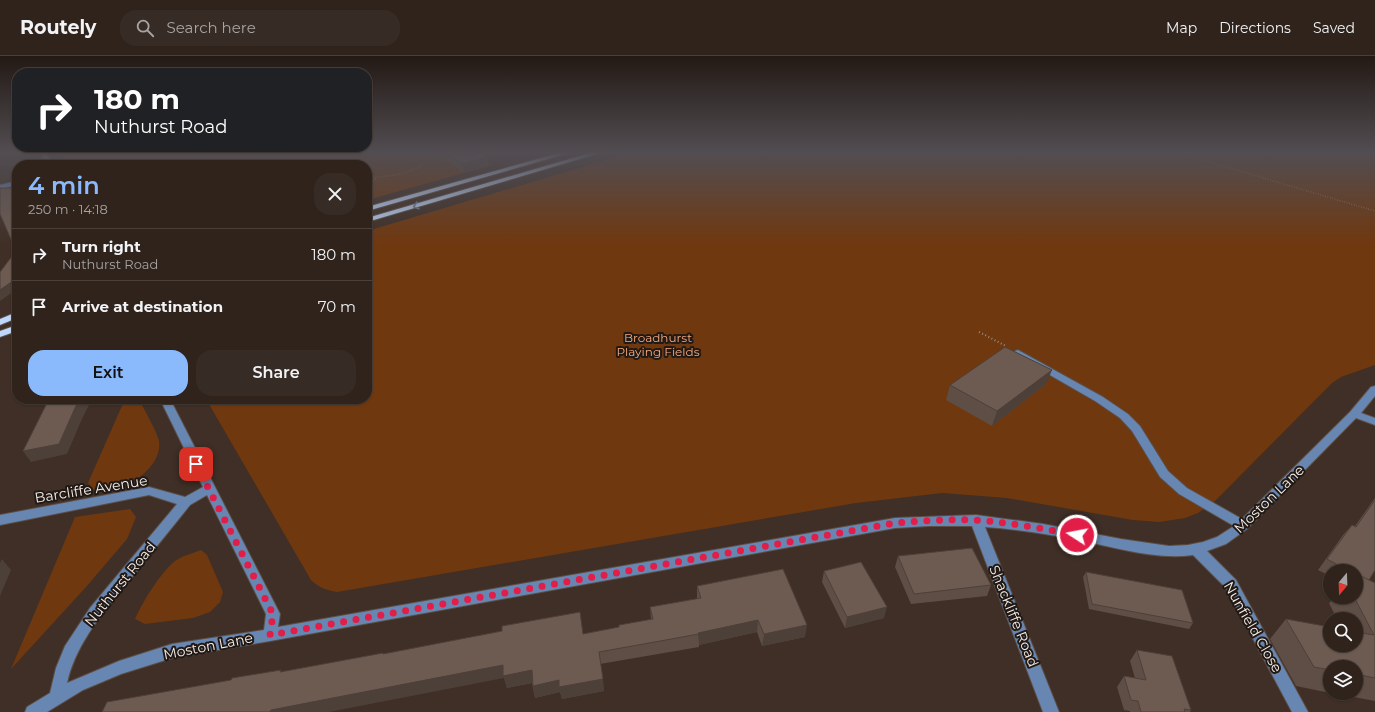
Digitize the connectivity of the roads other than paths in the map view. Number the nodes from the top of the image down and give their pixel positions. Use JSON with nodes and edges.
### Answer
{"nodes":[{"id":1,"x":12,"y":184,"type":"edge"},
{"id":2,"x":457,"y":184,"type":"edge"},
{"id":3,"x":492,"y":184,"type":"edge"},
{"id":4,"x":0,"y":187,"type":"edge"},
{"id":5,"x":372,"y":208,"type":"edge"},
{"id":6,"x":372,"y":219,"type":"edge"},
{"id":7,"x":12,"y":318,"type":"edge"},
{"id":8,"x":0,"y":322,"type":"edge"},
{"id":9,"x":12,"y":330,"type":"edge"},
{"id":10,"x":0,"y":334,"type":"edge"},
{"id":11,"x":1018,"y":353,"type":"edge"},
{"id":12,"x":1375,"y":389,"type":"edge"},
{"id":13,"x":166,"y":404,"type":"edge"},
{"id":14,"x":1354,"y":414,"type":"junction"},
{"id":15,"x":1375,"y":422,"type":"edge"},
{"id":16,"x":209,"y":489,"type":"junction"},
{"id":17,"x":186,"y":502,"type":"junction"},
{"id":18,"x":0,"y":520,"type":"edge"},
{"id":19,"x":976,"y":520,"type":"junction"},
{"id":20,"x":1243,"y":526,"type":"junction"},
{"id":21,"x":1196,"y":549,"type":"junction"},
{"id":22,"x":270,"y":635,"type":"junction"},
{"id":23,"x":57,"y":696,"type":"junction"},
{"id":24,"x":33,"y":712,"type":"edge"},
{"id":25,"x":1051,"y":712,"type":"edge"},
{"id":26,"x":1300,"y":712,"type":"edge"}],
"edges":[{"from":1,"to":4,"type":"street"},
{"from":2,"to":5,"type":"main road"},
{"from":3,"to":6,"type":"main road","one_way":true},
{"from":7,"to":8,"type":"main road"},
{"from":9,"to":10,"type":"main road"},
{"from":11,"to":20,"type":"street"},
{"from":12,"to":14,"type":"street","name":"Moston Lane"},
{"from":13,"to":16,"type":"street"},
{"from":14,"to":15,"type":"street"},
{"from":14,"to":20,"type":"street","name":"Moston Lane"},
{"from":16,"to":17,"type":"street","name":"Nuthurst Road"},
{"from":16,"to":22,"type":"street"},
{"from":17,"to":18,"type":"street","name":"Barcliffe Avenue"},
{"from":17,"to":23,"type":"street","name":"Nuthurst Road"},
{"from":19,"to":21,"type":"street","name":"Moston Lane"},
{"from":19,"to":22,"type":"street","name":"Moston Lane"},
{"from":19,"to":25,"type":"street","name":"Shackliffe Road"},
{"from":20,"to":21,"type":"street","name":"Moston Lane"},
{"from":21,"to":26,"type":"street","name":"Nunfield Close"},
{"from":22,"to":23,"type":"street","name":"Moston Lane"},
{"from":23,"to":24,"type":"street","name":"Moston Lane"}]}
